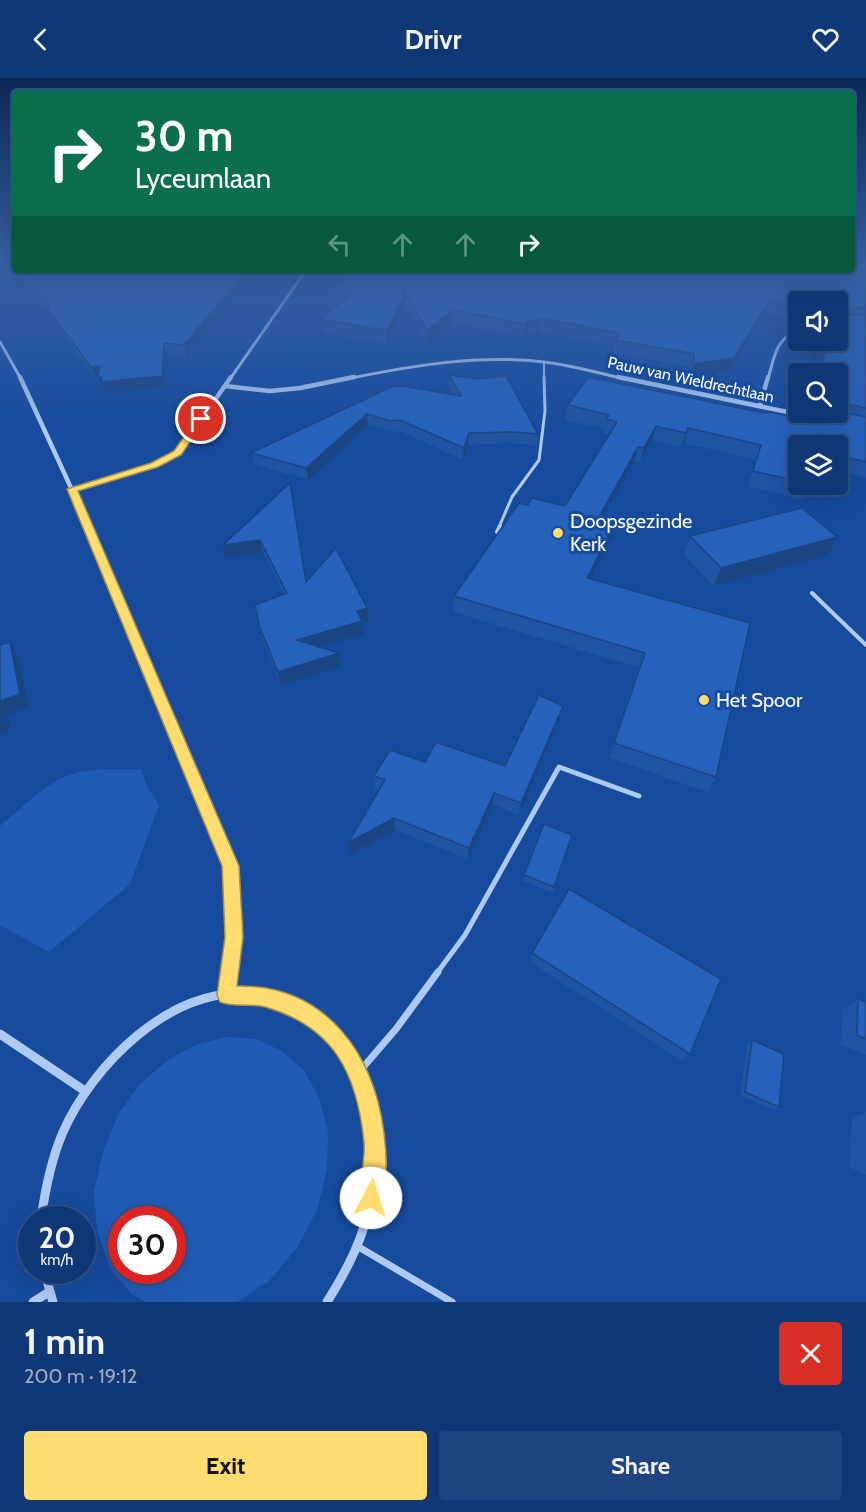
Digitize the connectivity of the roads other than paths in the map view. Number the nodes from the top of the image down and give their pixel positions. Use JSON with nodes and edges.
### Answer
{"nodes":[{"id":1,"x":270,"y":321,"type":"edge"},
{"id":2,"x":788,"y":334,"type":"edge"},
{"id":3,"x":0,"y":342,"type":"edge"},
{"id":4,"x":544,"y":362,"type":"junction"},
{"id":5,"x":225,"y":386,"type":"junction"},
{"id":6,"x":760,"y":405,"type":"junction"},
{"id":7,"x":788,"y":411,"type":"edge"},
{"id":8,"x":73,"y":489,"type":"junction"},
{"id":9,"x":497,"y":532,"type":"edge"},
{"id":10,"x":812,"y":594,"type":"dead end"},
{"id":11,"x":866,"y":645,"type":"edge"},
{"id":12,"x":639,"y":796,"type":"dead end"},
{"id":13,"x":227,"y":995,"type":"junction"},
{"id":14,"x":0,"y":1034,"type":"edge"},
{"id":15,"x":359,"y":1072,"type":"junction"},
{"id":16,"x":85,"y":1091,"type":"junction"},
{"id":17,"x":43,"y":1206,"type":"edge"},
{"id":18,"x":357,"y":1246,"type":"junction"},
{"id":19,"x":51,"y":1297,"type":"edge"},
{"id":20,"x":33,"y":1302,"type":"edge"},
{"id":21,"x":327,"y":1302,"type":"edge"},
{"id":22,"x":452,"y":1302,"type":"edge"}],
"edges":[{"from":1,"to":5,"type":"street"},
{"from":2,"to":6,"type":"street"},
{"from":3,"to":8,"type":"street"},
{"from":4,"to":5,"type":"street","name":"Pauw van Wieldrechtlaan"},
{"from":4,"to":6,"type":"street","name":"Pauw van Wieldrechtlaan"},
{"from":4,"to":9,"type":"lane"},
{"from":5,"to":8,"type":"street"},
{"from":6,"to":7,"type":"street","name":"Pauw van Wieldrechtlaan"},
{"from":8,"to":13,"type":"street"},
{"from":10,"to":11,"type":"lane"},
{"from":12,"to":15,"type":"lane"},
{"from":13,"to":15,"type":"street"},
{"from":13,"to":16,"type":"street"},
{"from":14,"to":16,"type":"street"},
{"from":15,"to":18,"type":"street"},
{"from":16,"to":17,"type":"street"},
{"from":18,"to":21,"type":"street"},
{"from":18,"to":22,"type":"lane"},
{"from":19,"to":20,"type":"street"}]}
